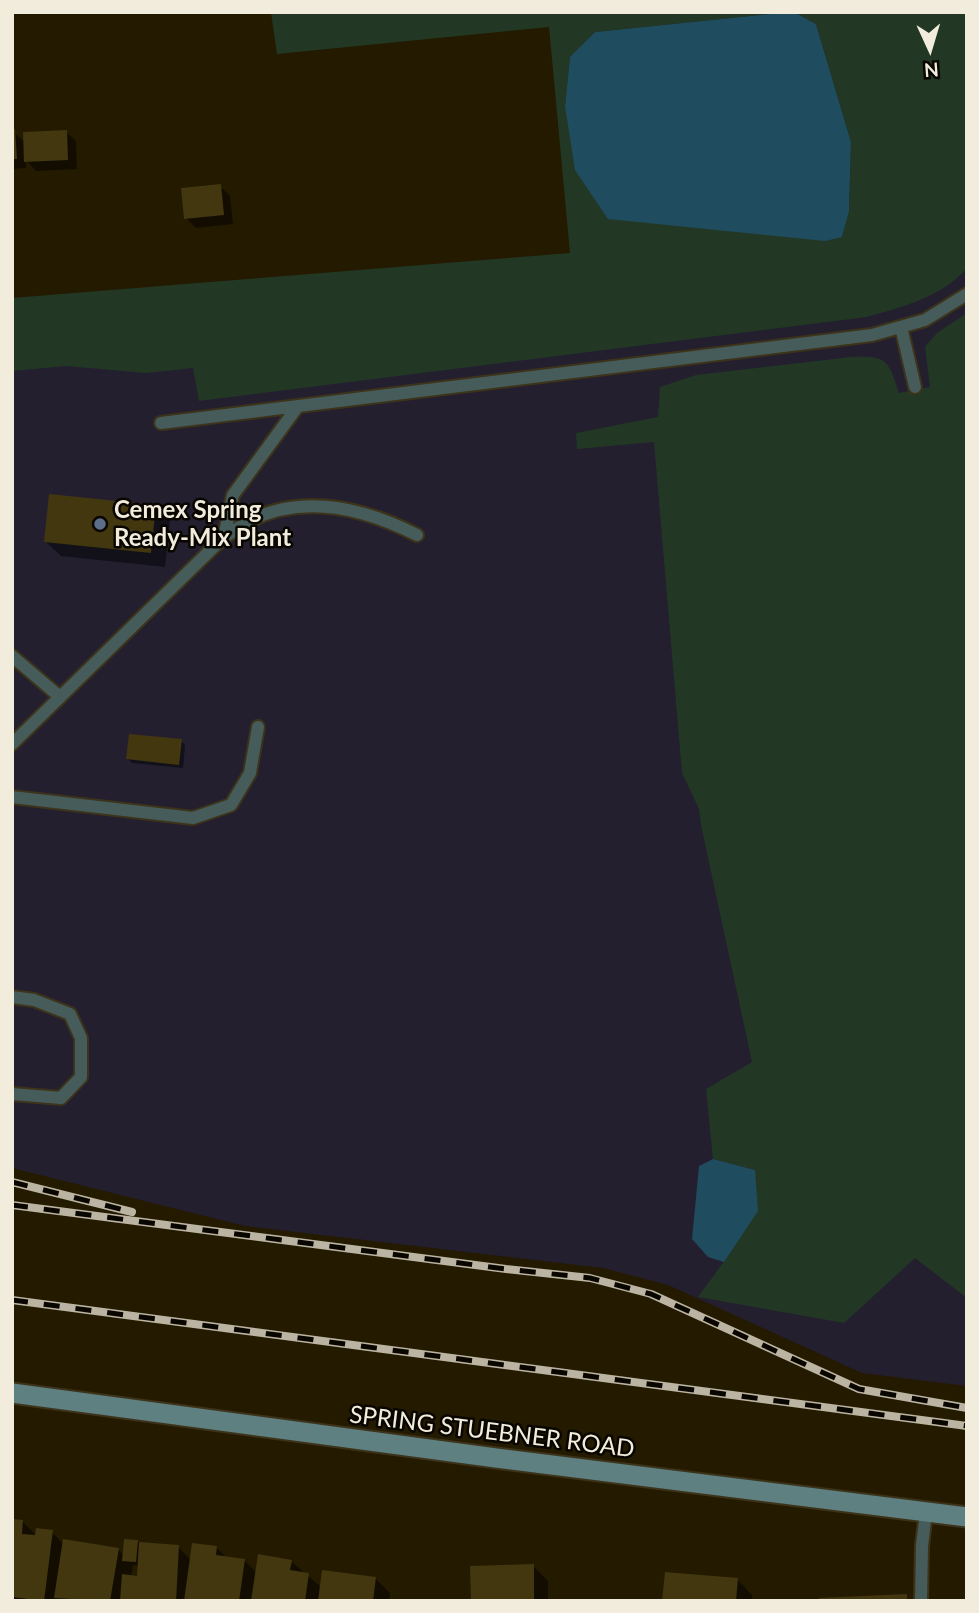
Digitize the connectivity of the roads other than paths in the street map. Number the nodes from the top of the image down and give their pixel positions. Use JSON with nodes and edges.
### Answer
{"nodes":[{"id":1,"x":967,"y":294,"type":"edge"},
{"id":2,"x":901,"y":327,"type":"junction"},
{"id":3,"x":915,"y":387,"type":"dead end"},
{"id":4,"x":298,"y":406,"type":"junction"},
{"id":5,"x":161,"y":423,"type":"dead end"},
{"id":6,"x":417,"y":535,"type":"dead end"},
{"id":7,"x":224,"y":537,"type":"junction"},
{"id":8,"x":12,"y":656,"type":"edge"},
{"id":9,"x":60,"y":697,"type":"junction"},
{"id":10,"x":258,"y":727,"type":"dead end"},
{"id":11,"x":12,"y":744,"type":"edge"},
{"id":12,"x":12,"y":797,"type":"edge"},
{"id":13,"x":12,"y":997,"type":"edge"},
{"id":14,"x":12,"y":1094,"type":"edge"},
{"id":15,"x":12,"y":1393,"type":"edge"},
{"id":16,"x":926,"y":1512,"type":"junction"},
{"id":17,"x":967,"y":1517,"type":"edge"},
{"id":18,"x":920,"y":1601,"type":"edge"}],
"edges":[{"from":1,"to":2,"type":"lane"},
{"from":2,"to":3,"type":"lane"},
{"from":2,"to":4,"type":"lane"},
{"from":4,"to":5,"type":"lane"},
{"from":4,"to":7,"type":"lane"},
{"from":6,"to":7,"type":"lane"},
{"from":7,"to":9,"type":"lane"},
{"from":8,"to":9,"type":"lane"},
{"from":9,"to":11,"type":"lane"},
{"from":10,"to":12,"type":"lane"},
{"from":13,"to":14,"type":"lane"},
{"from":15,"to":16,"type":"main road","name":"SPRING STUEBNER ROAD"},
{"from":16,"to":17,"type":"main road","name":"SPRING STUEBNER ROAD"},
{"from":16,"to":18,"type":"lane"}]}
